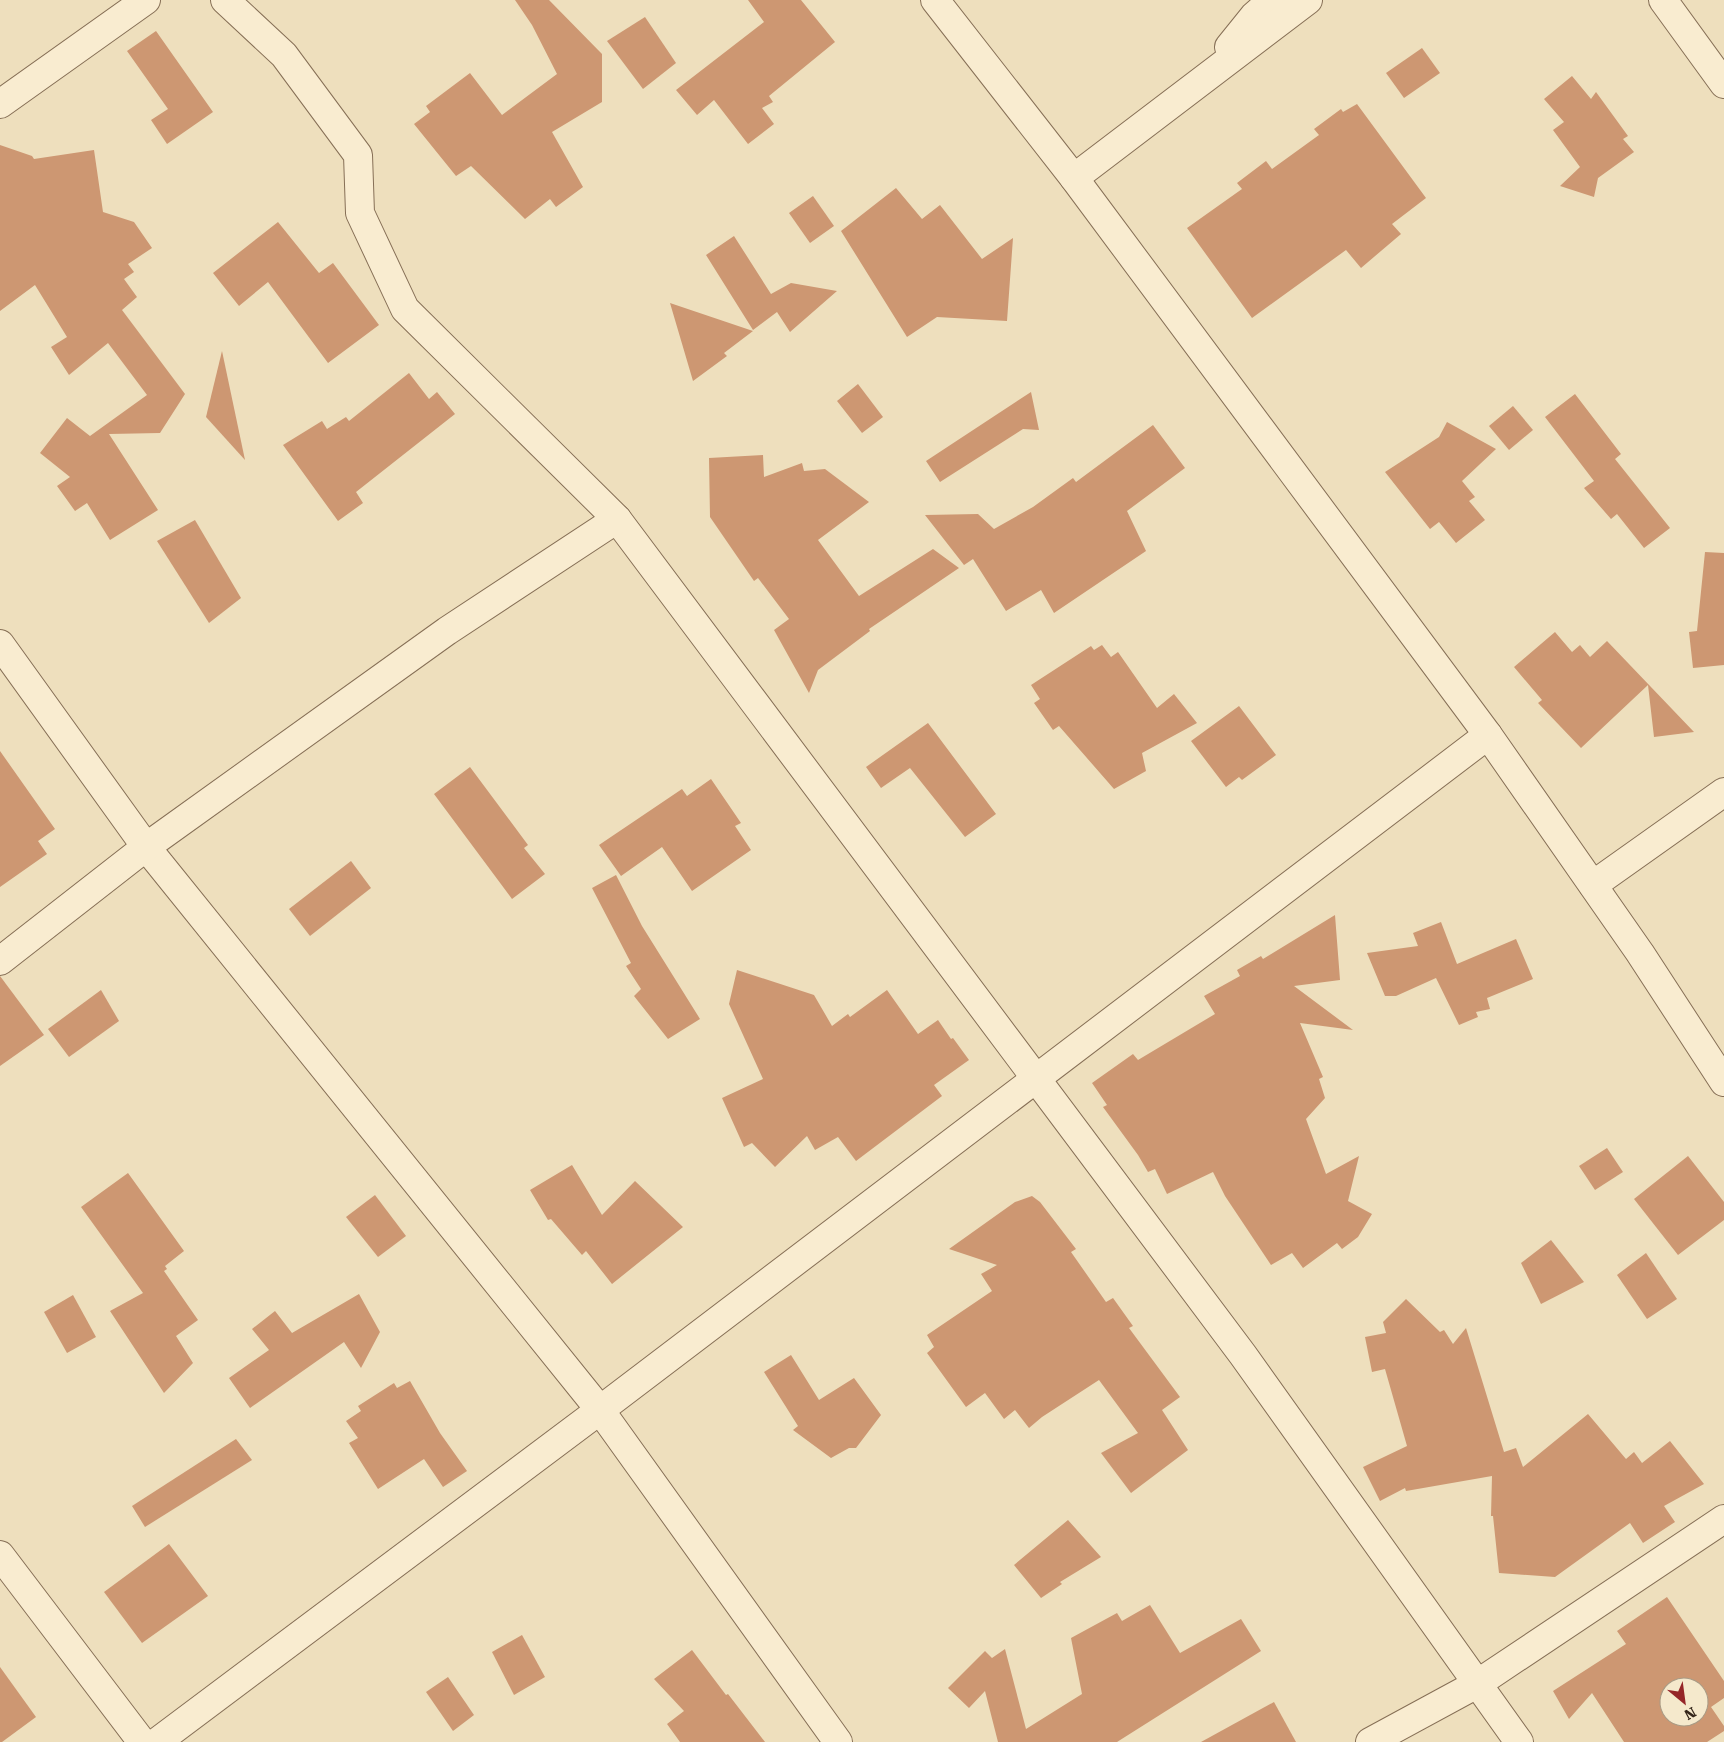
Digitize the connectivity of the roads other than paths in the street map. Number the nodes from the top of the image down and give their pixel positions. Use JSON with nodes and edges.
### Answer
{"nodes":[{"id":1,"x":146,"y":0,"type":"edge"},
{"id":2,"x":225,"y":0,"type":"edge"},
{"id":3,"x":935,"y":0,"type":"edge"},
{"id":4,"x":1272,"y":0,"type":"edge"},
{"id":5,"x":1308,"y":0,"type":"edge"},
{"id":6,"x":1662,"y":0,"type":"edge"},
{"id":7,"x":120,"y":8,"type":"edge"},
{"id":8,"x":1203,"y":80,"type":"junction"},
{"id":9,"x":1724,"y":84,"type":"edge"},
{"id":10,"x":0,"y":104,"type":"edge"},
{"id":11,"x":1074,"y":178,"type":"junction"},
{"id":12,"x":617,"y":519,"type":"junction"},
{"id":13,"x":0,"y":644,"type":"edge"},
{"id":14,"x":1488,"y":735,"type":"junction"},
{"id":15,"x":1724,"y":792,"type":"edge"},
{"id":16,"x":146,"y":847,"type":"junction"},
{"id":17,"x":1593,"y":885,"type":"junction"},
{"id":18,"x":0,"y":961,"type":"edge"},
{"id":19,"x":1036,"y":1079,"type":"junction"},
{"id":20,"x":1724,"y":1082,"type":"edge"},
{"id":21,"x":600,"y":1410,"type":"junction"},
{"id":22,"x":1724,"y":1519,"type":"edge"},
{"id":23,"x":0,"y":1555,"type":"edge"},
{"id":24,"x":1477,"y":1684,"type":"junction"},
{"id":25,"x":142,"y":1742,"type":"edge"},
{"id":26,"x":157,"y":1742,"type":"edge"},
{"id":27,"x":838,"y":1742,"type":"edge"},
{"id":28,"x":1370,"y":1742,"type":"edge"},
{"id":29,"x":1520,"y":1742,"type":"edge"}],
"edges":[{"from":1,"to":7,"type":"street"},
{"from":2,"to":12,"type":"street"},
{"from":3,"to":11,"type":"street"},
{"from":4,"to":8,"type":"street"},
{"from":5,"to":8,"type":"street"},
{"from":6,"to":9,"type":"street"},
{"from":7,"to":10,"type":"street"},
{"from":8,"to":11,"type":"street"},
{"from":11,"to":14,"type":"street"},
{"from":12,"to":16,"type":"street"},
{"from":12,"to":19,"type":"street"},
{"from":13,"to":16,"type":"street"},
{"from":14,"to":17,"type":"street"},
{"from":14,"to":19,"type":"street"},
{"from":15,"to":17,"type":"street"},
{"from":16,"to":18,"type":"street"},
{"from":16,"to":21,"type":"street"},
{"from":17,"to":20,"type":"street"},
{"from":19,"to":21,"type":"street"},
{"from":19,"to":24,"type":"street"},
{"from":21,"to":26,"type":"street"},
{"from":21,"to":27,"type":"street"},
{"from":22,"to":24,"type":"street"},
{"from":23,"to":25,"type":"street"},
{"from":24,"to":28,"type":"street"},
{"from":24,"to":29,"type":"street"}]}
